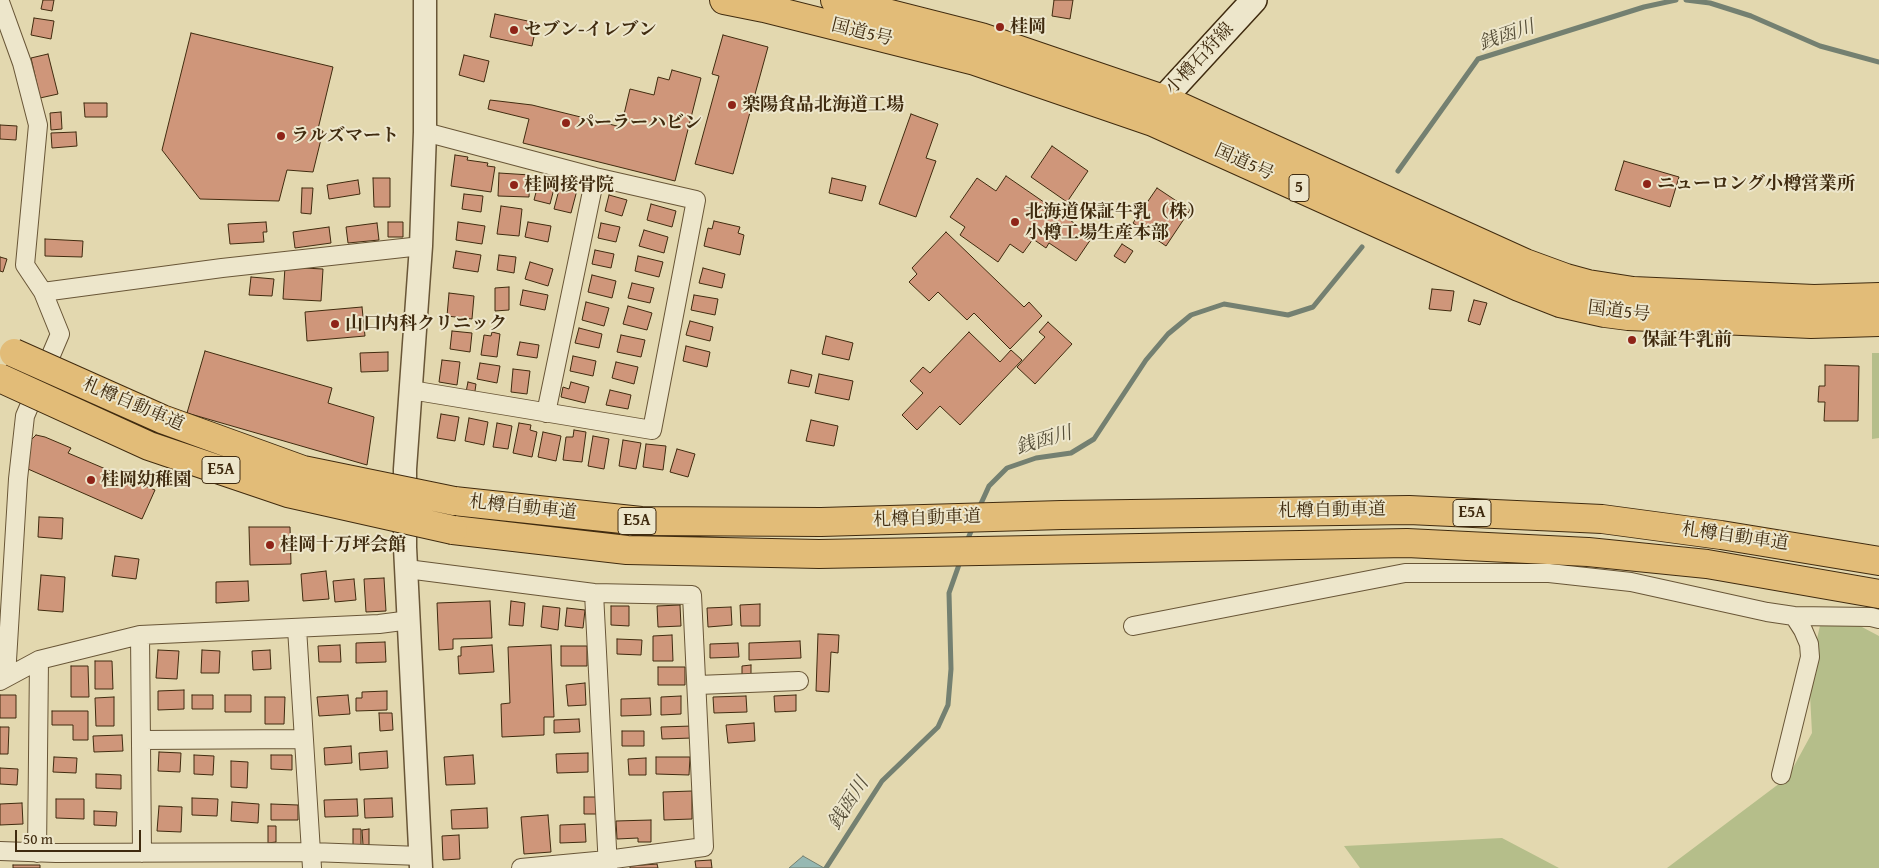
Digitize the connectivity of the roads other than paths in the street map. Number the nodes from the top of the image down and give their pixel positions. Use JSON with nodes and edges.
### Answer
{"nodes":[{"id":1,"x":425,"y":0,"type":"edge"},
{"id":2,"x":724,"y":0,"type":"edge"},
{"id":3,"x":835,"y":0,"type":"edge"},
{"id":4,"x":1254,"y":0,"type":"edge"},
{"id":5,"x":0,"y":2,"type":"edge"},
{"id":6,"x":1158,"y":111,"type":"junction"},
{"id":7,"x":425,"y":132,"type":"junction"},
{"id":8,"x":595,"y":177,"type":"junction"},
{"id":9,"x":421,"y":246,"type":"junction"},
{"id":10,"x":43,"y":292,"type":"junction"},
{"id":11,"x":1879,"y":297,"type":"edge"},
{"id":12,"x":1879,"y":322,"type":"edge"},
{"id":13,"x":7,"y":350,"type":"edge"},
{"id":14,"x":0,"y":378,"type":"edge"},
{"id":15,"x":411,"y":390,"type":"junction"},
{"id":16,"x":546,"y":413,"type":"junction"},
{"id":17,"x":1879,"y":561,"type":"edge"},
{"id":18,"x":407,"y":569,"type":"junction"},
{"id":19,"x":594,"y":593,"type":"junction"},
{"id":20,"x":1879,"y":594,"type":"edge"},
{"id":21,"x":1794,"y":616,"type":"junction"},
{"id":22,"x":1879,"y":619,"type":"edge"},
{"id":23,"x":410,"y":620,"type":"junction"},
{"id":24,"x":1134,"y":626,"type":"dead end"},
{"id":25,"x":297,"y":628,"type":"junction"},
{"id":26,"x":140,"y":635,"type":"junction"},
{"id":27,"x":39,"y":660,"type":"junction"},
{"id":28,"x":3,"y":679,"type":"edge"},
{"id":29,"x":800,"y":681,"type":"dead end"},
{"id":30,"x":698,"y":685,"type":"junction"},
{"id":31,"x":304,"y":739,"type":"junction"},
{"id":32,"x":142,"y":740,"type":"junction"},
{"id":33,"x":1781,"y":775,"type":"dead end"},
{"id":34,"x":0,"y":852,"type":"edge"},
{"id":35,"x":37,"y":853,"type":"junction"},
{"id":36,"x":142,"y":853,"type":"junction"},
{"id":37,"x":311,"y":860,"type":"edge"},
{"id":38,"x":56,"y":861,"type":"edge"},
{"id":39,"x":420,"y":862,"type":"edge"},
{"id":40,"x":607,"y":864,"type":"edge"},
{"id":41,"x":520,"y":868,"type":"edge"}],
"edges":[{"from":1,"to":7,"type":"street"},
{"from":2,"to":6,"type":"highway","name":"国道5号","number":"5"},
{"from":3,"to":6,"type":"highway","name":"国道5号","number":"5"},
{"from":4,"to":6,"type":"main road","name":"小樽石狩線"},
{"from":5,"to":10,"type":"street"},
{"from":6,"to":11,"type":"highway","name":"国道5号","number":"5"},
{"from":6,"to":12,"type":"highway","name":"国道5号","number":"5"},
{"from":7,"to":8,"type":"street"},
{"from":7,"to":9,"type":"street"},
{"from":8,"to":16,"type":"street"},
{"from":8,"to":16,"type":"street"},
{"from":9,"to":10,"type":"street"},
{"from":9,"to":15,"type":"street"},
{"from":10,"to":28,"type":"street"},
{"from":13,"to":17,"type":"highway","name":"札樽自動車道","number":"E5A","bridge":true},
{"from":14,"to":20,"type":"highway","name":"札樽自動車道","number":"E5A","bridge":true},
{"from":15,"to":16,"type":"street"},
{"from":15,"to":18,"type":"street"},
{"from":18,"to":19,"type":"street"},
{"from":18,"to":23,"type":"street"},
{"from":19,"to":30,"type":"street"},
{"from":19,"to":40,"type":"street"},
{"from":21,"to":22,"type":"street"},
{"from":21,"to":24,"type":"street"},
{"from":21,"to":33,"type":"street"},
{"from":23,"to":25,"type":"street"},
{"from":23,"to":39,"type":"street"},
{"from":25,"to":26,"type":"street"},
{"from":25,"to":31,"type":"street"},
{"from":26,"to":27,"type":"street"},
{"from":26,"to":32,"type":"street"},
{"from":27,"to":28,"type":"street"},
{"from":27,"to":35,"type":"street"},
{"from":29,"to":30,"type":"street"},
{"from":30,"to":40,"type":"street"},
{"from":31,"to":32,"type":"street"},
{"from":31,"to":37,"type":"street"},
{"from":32,"to":36,"type":"street"},
{"from":34,"to":35,"type":"street"},
{"from":35,"to":38,"type":"street"},
{"from":36,"to":37,"type":"street"},
{"from":36,"to":38,"type":"street"},
{"from":37,"to":39,"type":"street"},
{"from":40,"to":41,"type":"street"}]}
